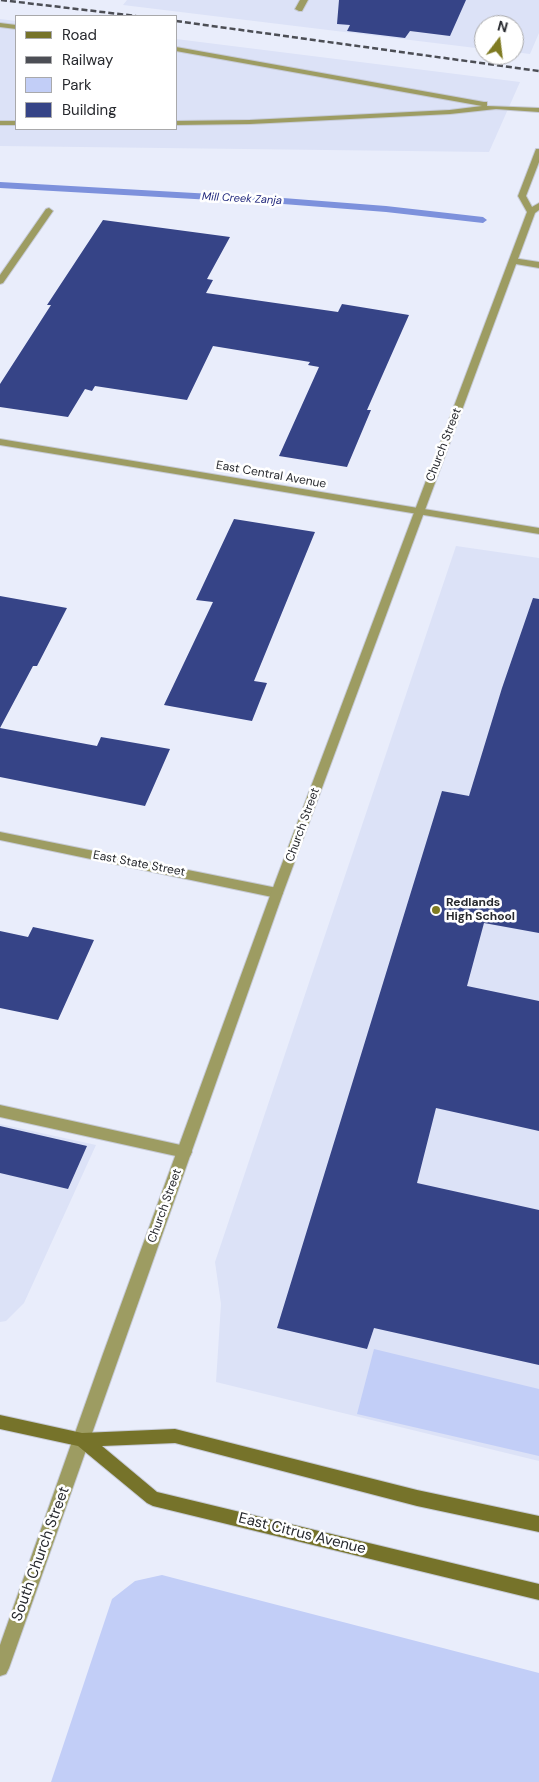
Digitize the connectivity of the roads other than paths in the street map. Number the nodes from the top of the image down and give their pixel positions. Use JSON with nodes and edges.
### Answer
{"nodes":[{"id":1,"x":304,"y":0,"type":"edge"},
{"id":2,"x":299,"y":9,"type":"dead end"},
{"id":3,"x":0,"y":25,"type":"edge"},
{"id":4,"x":15,"y":27,"type":"edge"},
{"id":5,"x":178,"y":49,"type":"edge"},
{"id":6,"x":496,"y":107,"type":"junction"},
{"id":7,"x":539,"y":110,"type":"edge"},
{"id":8,"x":0,"y":123,"type":"edge"},
{"id":9,"x":15,"y":123,"type":"edge"},
{"id":10,"x":178,"y":123,"type":"edge"},
{"id":11,"x":539,"y":151,"type":"edge"},
{"id":12,"x":535,"y":209,"type":"edge"},
{"id":13,"x":49,"y":211,"type":"dead end"},
{"id":14,"x":513,"y":261,"type":"junction"},
{"id":15,"x":539,"y":265,"type":"edge"},
{"id":16,"x":0,"y":281,"type":"edge"},
{"id":17,"x":0,"y":442,"type":"edge"},
{"id":18,"x":418,"y":512,"type":"junction"},
{"id":19,"x":539,"y":531,"type":"edge"},
{"id":20,"x":0,"y":836,"type":"edge"},
{"id":21,"x":277,"y":893,"type":"junction"},
{"id":22,"x":0,"y":1111,"type":"edge"},
{"id":23,"x":185,"y":1152,"type":"junction"},
{"id":24,"x":0,"y":1422,"type":"edge"},
{"id":25,"x":82,"y":1440,"type":"junction"},
{"id":26,"x":539,"y":1524,"type":"edge"},
{"id":27,"x":539,"y":1592,"type":"edge"},
{"id":28,"x":0,"y":1668,"type":"edge"}],
"edges":[{"from":1,"to":2,"type":"street"},
{"from":3,"to":4,"type":"street"},
{"from":5,"to":6,"type":"street"},
{"from":6,"to":7,"type":"street"},
{"from":6,"to":10,"type":"street"},
{"from":8,"to":9,"type":"street"},
{"from":11,"to":12,"type":"street","name":"Church Street"},
{"from":12,"to":14,"type":"street","name":"Church Street"},
{"from":13,"to":16,"type":"street"},
{"from":14,"to":15,"type":"street"},
{"from":14,"to":18,"type":"street","name":"Church Street"},
{"from":17,"to":18,"type":"street","name":"East Central Avenue"},
{"from":18,"to":19,"type":"street","name":"East Central Avenue"},
{"from":18,"to":21,"type":"street","name":"Church Street"},
{"from":20,"to":21,"type":"street","name":"East State Street"},
{"from":21,"to":23,"type":"street","name":"Church Street"},
{"from":22,"to":23,"type":"street"},
{"from":23,"to":25,"type":"street","name":"Church Street"},
{"from":24,"to":25,"type":"main road","name":"East Citrus Avenue"},
{"from":25,"to":26,"type":"main road","name":"East Citrus Avenue"},
{"from":25,"to":27,"type":"main road","name":"East Citrus Avenue"},
{"from":25,"to":28,"type":"street","name":"South Church Street"}]}
